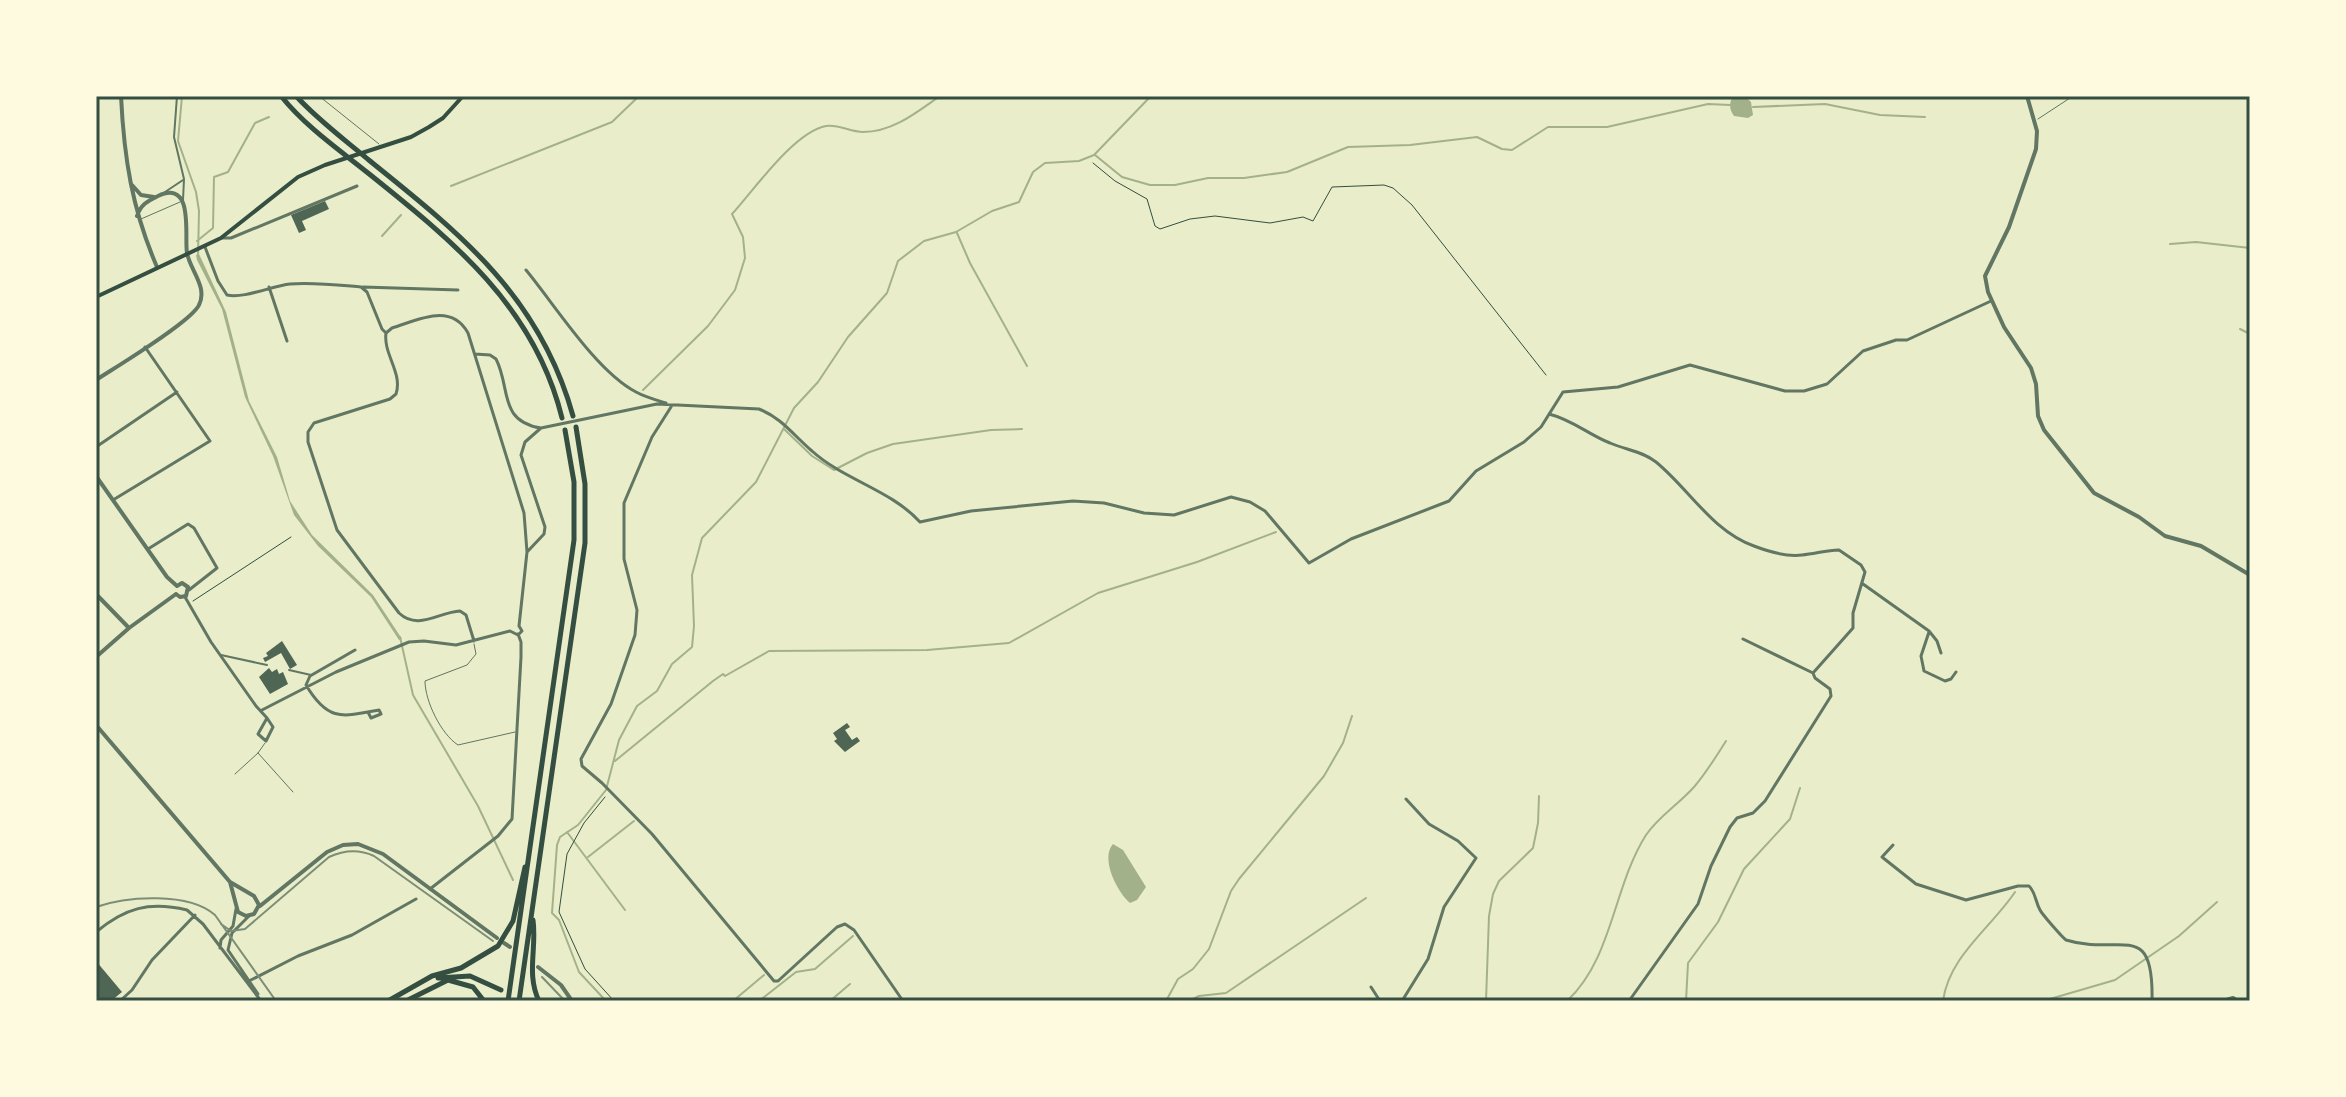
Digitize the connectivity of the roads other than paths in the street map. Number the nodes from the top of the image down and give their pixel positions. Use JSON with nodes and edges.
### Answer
{"nodes":[{"id":1,"x":121,"y":96,"type":"edge"},
{"id":2,"x":177,"y":96,"type":"edge"},
{"id":3,"x":281,"y":96,"type":"edge"},
{"id":4,"x":296,"y":96,"type":"edge"},
{"id":5,"x":319,"y":96,"type":"edge"},
{"id":6,"x":463,"y":96,"type":"edge"},
{"id":7,"x":2027,"y":96,"type":"edge"},
{"id":8,"x":2073,"y":96,"type":"edge"},
{"id":9,"x":2035,"y":121,"type":"junction"},
{"id":10,"x":380,"y":146,"type":"junction"},
{"id":11,"x":129,"y":178,"type":"junction"},
{"id":12,"x":184,"y":179,"type":"junction"},
{"id":13,"x":357,"y":186,"type":"dead end"},
{"id":14,"x":163,"y":194,"type":"junction"},
{"id":15,"x":156,"y":197,"type":"junction"},
{"id":16,"x":183,"y":201,"type":"junction"},
{"id":17,"x":137,"y":215,"type":"junction"},
{"id":18,"x":221,"y":238,"type":"junction"},
{"id":19,"x":205,"y":247,"type":"junction"},
{"id":20,"x":190,"y":254,"type":"junction"},
{"id":21,"x":157,"y":267,"type":"junction"},
{"id":22,"x":526,"y":270,"type":"dead end"},
{"id":23,"x":269,"y":287,"type":"junction"},
{"id":24,"x":363,"y":287,"type":"junction"},
{"id":25,"x":458,"y":290,"type":"dead end"},
{"id":26,"x":96,"y":297,"type":"edge"},
{"id":27,"x":1992,"y":301,"type":"junction"},
{"id":28,"x":386,"y":333,"type":"junction"},
{"id":29,"x":287,"y":341,"type":"dead end"},
{"id":30,"x":145,"y":347,"type":"junction"},
{"id":31,"x":475,"y":354,"type":"junction"},
{"id":32,"x":96,"y":380,"type":"edge"},
{"id":33,"x":178,"y":393,"type":"junction"},
{"id":34,"x":672,"y":405,"type":"junction"},
{"id":35,"x":1549,"y":414,"type":"junction"},
{"id":36,"x":573,"y":416,"type":"dead end"},
{"id":37,"x":562,"y":418,"type":"dead end"},
{"id":38,"x":576,"y":427,"type":"dead end"},
{"id":39,"x":541,"y":428,"type":"junction"},
{"id":40,"x":565,"y":430,"type":"dead end"},
{"id":41,"x":96,"y":447,"type":"edge"},
{"id":42,"x":96,"y":476,"type":"edge"},
{"id":43,"x":113,"y":500,"type":"junction"},
{"id":44,"x":526,"y":536,"type":"junction"},
{"id":45,"x":541,"y":537,"type":"junction"},
{"id":46,"x":147,"y":550,"type":"junction"},
{"id":47,"x":527,"y":552,"type":"junction"},
{"id":48,"x":2250,"y":575,"type":"edge"},
{"id":49,"x":1863,"y":584,"type":"junction"},
{"id":50,"x":177,"y":586,"type":"junction"},
{"id":51,"x":189,"y":590,"type":"junction"},
{"id":52,"x":96,"y":594,"type":"edge"},
{"id":53,"x":176,"y":594,"type":"junction"},
{"id":54,"x":185,"y":597,"type":"junction"},
{"id":55,"x":129,"y":628,"type":"junction"},
{"id":56,"x":1929,"y":631,"type":"junction"},
{"id":57,"x":515,"y":633,"type":"junction"},
{"id":58,"x":1743,"y":639,"type":"dead end"},
{"id":59,"x":474,"y":641,"type":"junction"},
{"id":60,"x":355,"y":650,"type":"dead end"},
{"id":61,"x":1941,"y":653,"type":"dead end"},
{"id":62,"x":220,"y":655,"type":"junction"},
{"id":63,"x":96,"y":657,"type":"edge"},
{"id":64,"x":267,"y":665,"type":"dead end"},
{"id":65,"x":289,"y":670,"type":"dead end"},
{"id":66,"x":1956,"y":672,"type":"dead end"},
{"id":67,"x":1813,"y":673,"type":"junction"},
{"id":68,"x":311,"y":675,"type":"junction"},
{"id":69,"x":307,"y":687,"type":"junction"},
{"id":70,"x":262,"y":710,"type":"junction"},
{"id":71,"x":368,"y":712,"type":"dead end"},
{"id":72,"x":267,"y":718,"type":"junction"},
{"id":73,"x":96,"y":725,"type":"edge"},
{"id":74,"x":517,"y":731,"type":"junction"},
{"id":75,"x":266,"y":741,"type":"junction"},
{"id":76,"x":258,"y":753,"type":"junction"},
{"id":77,"x":235,"y":774,"type":"dead end"},
{"id":78,"x":293,"y":792,"type":"dead end"},
{"id":79,"x":1406,"y":799,"type":"dead end"},
{"id":80,"x":1893,"y":845,"type":"dead end"},
{"id":81,"x":530,"y":847,"type":"junction"},
{"id":82,"x":230,"y":882,"type":"junction"},
{"id":83,"x":430,"y":889,"type":"junction"},
{"id":84,"x":246,"y":893,"type":"junction"},
{"id":85,"x":253,"y":895,"type":"junction"},
{"id":86,"x":273,"y":895,"type":"junction"},
{"id":87,"x":416,"y":899,"type":"dead end"},
{"id":88,"x":236,"y":900,"type":"junction"},
{"id":89,"x":258,"y":908,"type":"junction"},
{"id":90,"x":236,"y":909,"type":"junction"},
{"id":91,"x":195,"y":915,"type":"junction"},
{"id":92,"x":249,"y":916,"type":"junction"},
{"id":93,"x":208,"y":931,"type":"junction"},
{"id":94,"x":96,"y":932,"type":"edge"},
{"id":95,"x":224,"y":936,"type":"junction"},
{"id":96,"x":497,"y":938,"type":"dead end"},
{"id":97,"x":530,"y":944,"type":"junction"},
{"id":98,"x":220,"y":949,"type":"junction"},
{"id":99,"x":538,"y":967,"type":"dead end"},
{"id":100,"x":249,"y":981,"type":"junction"},
{"id":101,"x":1371,"y":987,"type":"dead end"},
{"id":102,"x":406,"y":990,"type":"junction"},
{"id":103,"x":501,"y":990,"type":"dead end"},
{"id":104,"x":261,"y":1000,"type":"edge"},
{"id":105,"x":120,"y":1001,"type":"edge"},
{"id":106,"x":388,"y":1001,"type":"edge"},
{"id":107,"x":406,"y":1001,"type":"edge"},
{"id":108,"x":484,"y":1001,"type":"edge"},
{"id":109,"x":508,"y":1001,"type":"edge"},
{"id":110,"x":519,"y":1001,"type":"edge"},
{"id":111,"x":539,"y":1001,"type":"edge"},
{"id":112,"x":572,"y":1001,"type":"edge"},
{"id":113,"x":903,"y":1001,"type":"edge"},
{"id":114,"x":1380,"y":1001,"type":"edge"},
{"id":115,"x":1402,"y":1001,"type":"edge"},
{"id":116,"x":1629,"y":1001,"type":"edge"},
{"id":117,"x":2152,"y":1001,"type":"edge"},
{"id":118,"x":2223,"y":1001,"type":"edge"},
{"id":119,"x":2238,"y":1001,"type":"edge"}],
"edges":[{"from":1,"to":11,"type":"street"},
{"from":2,"to":12,"type":"street"},
{"from":3,"to":37,"type":"highway"},
{"from":4,"to":36,"type":"highway"},
{"from":5,"to":10,"type":"lane"},
{"from":6,"to":10,"type":"main road"},
{"from":7,"to":9,"type":"street"},
{"from":8,"to":9,"type":"lane"},
{"from":9,"to":27,"type":"street"},
{"from":10,"to":18,"type":"main road"},
{"from":11,"to":15,"type":"street"},
{"from":11,"to":17,"type":"street"},
{"from":12,"to":14,"type":"street"},
{"from":12,"to":16,"type":"street"},
{"from":13,"to":18,"type":"street"},
{"from":14,"to":15,"type":"street"},
{"from":14,"to":16,"type":"street"},
{"from":15,"to":17,"type":"street"},
{"from":16,"to":17,"type":"lane"},
{"from":16,"to":20,"type":"street"},
{"from":17,"to":21,"type":"street"},
{"from":18,"to":19,"type":"main road"},
{"from":19,"to":20,"type":"main road"},
{"from":19,"to":23,"type":"street"},
{"from":20,"to":21,"type":"main road"},
{"from":20,"to":30,"type":"street"},
{"from":21,"to":26,"type":"main road"},
{"from":22,"to":34,"type":"street"},
{"from":23,"to":24,"type":"street"},
{"from":23,"to":29,"type":"street"},
{"from":24,"to":25,"type":"street"},
{"from":24,"to":28,"type":"street"},
{"from":27,"to":35,"type":"street"},
{"from":27,"to":48,"type":"street"},
{"from":28,"to":31,"type":"street"},
{"from":28,"to":59,"type":"street"},
{"from":30,"to":32,"type":"street"},
{"from":30,"to":33,"type":"street"},
{"from":31,"to":39,"type":"street"},
{"from":31,"to":44,"type":"street"},
{"from":33,"to":41,"type":"street"},
{"from":33,"to":43,"type":"street"},
{"from":34,"to":35,"type":"street"},
{"from":34,"to":39,"type":"street"},
{"from":34,"to":113,"type":"street"},
{"from":35,"to":49,"type":"street"},
{"from":38,"to":97,"type":"highway"},
{"from":39,"to":45,"type":"street"},
{"from":40,"to":81,"type":"highway"},
{"from":42,"to":43,"type":"street"},
{"from":43,"to":46,"type":"street"},
{"from":44,"to":45,"type":"street"},
{"from":44,"to":47,"type":"street"},
{"from":45,"to":47,"type":"street"},
{"from":46,"to":50,"type":"street"},
{"from":46,"to":51,"type":"street"},
{"from":47,"to":57,"type":"street"},
{"from":49,"to":56,"type":"street"},
{"from":49,"to":67,"type":"street"},
{"from":50,"to":51,"type":"street"},
{"from":50,"to":53,"type":"street"},
{"from":51,"to":54,"type":"street"},
{"from":52,"to":55,"type":"street"},
{"from":53,"to":54,"type":"street"},
{"from":53,"to":55,"type":"street"},
{"from":54,"to":62,"type":"street"},
{"from":55,"to":63,"type":"street"},
{"from":56,"to":61,"type":"street"},
{"from":56,"to":66,"type":"street"},
{"from":57,"to":59,"type":"street"},
{"from":57,"to":74,"type":"street"},
{"from":58,"to":67,"type":"street"},
{"from":59,"to":69,"type":"street"},
{"from":59,"to":74,"type":"lane"},
{"from":60,"to":68,"type":"street"},
{"from":62,"to":64,"type":"street"},
{"from":62,"to":70,"type":"street"},
{"from":65,"to":68,"type":"street"},
{"from":67,"to":116,"type":"street"},
{"from":68,"to":69,"type":"street"},
{"from":69,"to":70,"type":"street"},
{"from":69,"to":71,"type":"street"},
{"from":70,"to":72,"type":"street"},
{"from":72,"to":75,"type":"street"},
{"from":72,"to":75,"type":"street"},
{"from":73,"to":82,"type":"street"},
{"from":74,"to":83,"type":"street"},
{"from":75,"to":76,"type":"lane"},
{"from":76,"to":77,"type":"lane"},
{"from":76,"to":78,"type":"lane"},
{"from":79,"to":115,"type":"street"},
{"from":80,"to":117,"type":"street"},
{"from":81,"to":102,"type":"highway"},
{"from":81,"to":109,"type":"highway"},
{"from":82,"to":84,"type":"street"},
{"from":82,"to":88,"type":"street"},
{"from":83,"to":86,"type":"street"},
{"from":83,"to":96,"type":"street"},
{"from":84,"to":85,"type":"street"},
{"from":84,"to":88,"type":"street"},
{"from":85,"to":86,"type":"street"},
{"from":85,"to":89,"type":"street"},
{"from":86,"to":89,"type":"street"},
{"from":87,"to":100,"type":"street"},
{"from":88,"to":90,"type":"street"},
{"from":89,"to":92,"type":"street"},
{"from":90,"to":92,"type":"street"},
{"from":90,"to":95,"type":"street"},
{"from":91,"to":93,"type":"street"},
{"from":91,"to":94,"type":"street"},
{"from":91,"to":105,"type":"street"},
{"from":92,"to":100,"type":"street"},
{"from":93,"to":95,"type":"street"},
{"from":93,"to":98,"type":"street"},
{"from":95,"to":98,"type":"street"},
{"from":97,"to":110,"type":"highway"},
{"from":97,"to":111,"type":"highway"},
{"from":98,"to":104,"type":"street"},
{"from":99,"to":112,"type":"street"},
{"from":100,"to":104,"type":"street"},
{"from":101,"to":114,"type":"street"},
{"from":102,"to":103,"type":"highway"},
{"from":102,"to":106,"type":"highway"},
{"from":107,"to":108,"type":"highway"},
{"from":118,"to":119,"type":"street"}]}
